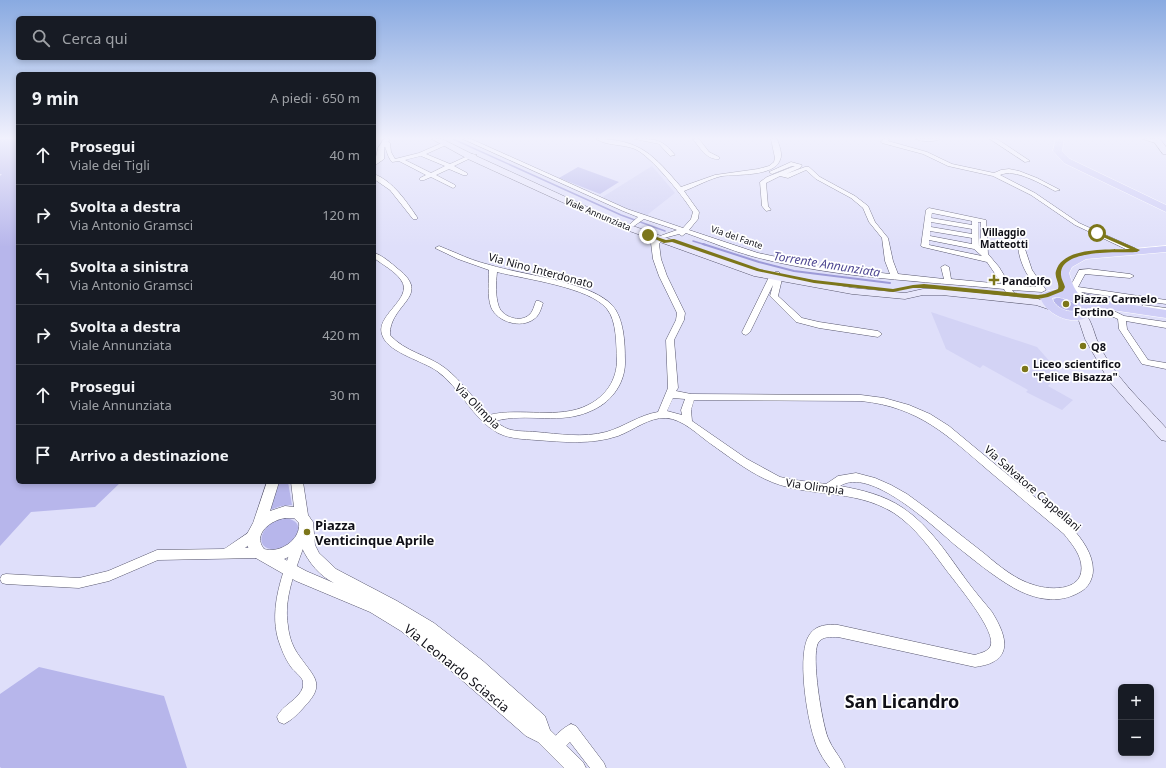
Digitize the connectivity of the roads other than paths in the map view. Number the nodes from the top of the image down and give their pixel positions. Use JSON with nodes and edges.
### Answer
{"nodes":[{"id":1,"x":430,"y":175,"type":"joint"},
{"id":2,"x":513,"y":175,"type":"edge"},
{"id":3,"x":546,"y":175,"type":"edge"},
{"id":4,"x":665,"y":175,"type":"edge"},
{"id":5,"x":720,"y":175,"type":"edge"},
{"id":6,"x":778,"y":175,"type":"edge"},
{"id":7,"x":815,"y":175,"type":"edge"},
{"id":8,"x":995,"y":175,"type":"edge"},
{"id":9,"x":1022,"y":175,"type":"edge"},
{"id":10,"x":1096,"y":175,"type":"edge"},
{"id":11,"x":376,"y":177,"type":"edge"},
{"id":12,"x":422,"y":179,"type":"dead end"},
{"id":13,"x":453,"y":186,"type":"dead end"},
{"id":14,"x":679,"y":190,"type":"junction"},
{"id":15,"x":1057,"y":190,"type":"dead end"},
{"id":16,"x":1166,"y":209,"type":"edge"},
{"id":17,"x":768,"y":210,"type":"dead end"},
{"id":18,"x":642,"y":217,"type":"junction"},
{"id":19,"x":415,"y":218,"type":"dead end"},
{"id":20,"x":928,"y":219,"type":"junction"},
{"id":21,"x":975,"y":219,"type":"junction"},
{"id":22,"x":615,"y":221,"type":"junction"},
{"id":23,"x":633,"y":225,"type":"junction"},
{"id":24,"x":927,"y":228,"type":"junction"},
{"id":25,"x":976,"y":228,"type":"junction"},
{"id":26,"x":684,"y":230,"type":"junction"},
{"id":27,"x":926,"y":237,"type":"junction"},
{"id":28,"x":976,"y":237,"type":"junction"},
{"id":29,"x":665,"y":239,"type":"junction"},
{"id":30,"x":976,"y":247,"type":"junction"},
{"id":31,"x":1022,"y":247,"type":"dead end"},
{"id":32,"x":439,"y":248,"type":"dead end"},
{"id":33,"x":1166,"y":249,"type":"edge"},
{"id":34,"x":1137,"y":250,"type":"junction"},
{"id":35,"x":987,"y":254,"type":"junction"},
{"id":36,"x":376,"y":257,"type":"edge"},
{"id":37,"x":945,"y":267,"type":"dead end"},
{"id":38,"x":493,"y":268,"type":"junction"},
{"id":39,"x":776,"y":276,"type":"junction"},
{"id":40,"x":1130,"y":276,"type":"dead end"},
{"id":41,"x":895,"y":277,"type":"junction"},
{"id":42,"x":948,"y":281,"type":"junction"},
{"id":43,"x":913,"y":290,"type":"junction"},
{"id":44,"x":1008,"y":290,"type":"junction"},
{"id":45,"x":1061,"y":295,"type":"junction"},
{"id":46,"x":1166,"y":302,"type":"edge"},
{"id":47,"x":539,"y":303,"type":"dead end"},
{"id":48,"x":1106,"y":306,"type":"junction"},
{"id":49,"x":1166,"y":310,"type":"edge"},
{"id":50,"x":1084,"y":312,"type":"junction"},
{"id":51,"x":1066,"y":314,"type":"junction"},
{"id":52,"x":1166,"y":314,"type":"edge"},
{"id":53,"x":1122,"y":318,"type":"junction"},
{"id":54,"x":1166,"y":319,"type":"edge"},
{"id":55,"x":1166,"y":325,"type":"edge"},
{"id":56,"x":746,"y":332,"type":"dead end"},
{"id":57,"x":878,"y":334,"type":"dead end"},
{"id":58,"x":1092,"y":339,"type":"junction"},
{"id":59,"x":1166,"y":366,"type":"edge"},
{"id":60,"x":672,"y":394,"type":"junction"},
{"id":61,"x":691,"y":397,"type":"junction"},
{"id":62,"x":661,"y":415,"type":"junction"},
{"id":63,"x":488,"y":419,"type":"junction"},
{"id":64,"x":688,"y":423,"type":"junction"},
{"id":65,"x":1166,"y":436,"type":"edge"},
{"id":66,"x":272,"y":484,"type":"edge"},
{"id":67,"x":297,"y":484,"type":"edge"},
{"id":68,"x":828,"y":488,"type":"junction"},
{"id":69,"x":302,"y":516,"type":"junction"},
{"id":70,"x":259,"y":524,"type":"junction"},
{"id":71,"x":306,"y":530,"type":"junction"},
{"id":72,"x":299,"y":543,"type":"junction"},
{"id":73,"x":226,"y":554,"type":"junction"},
{"id":74,"x":263,"y":554,"type":"junction"},
{"id":75,"x":290,"y":570,"type":"junction"},
{"id":76,"x":6,"y":579,"type":"dead end"},
{"id":77,"x":284,"y":591,"type":"junction"},
{"id":78,"x":458,"y":658,"type":"junction"},
{"id":79,"x":284,"y":717,"type":"dead end"},
{"id":80,"x":550,"y":741,"type":"junction"},
{"id":81,"x":576,"y":768,"type":"edge"},
{"id":82,"x":599,"y":768,"type":"edge"},
{"id":83,"x":838,"y":768,"type":"edge"}],
"edges":[{"from":1,"to":12,"type":"street"},
{"from":1,"to":13,"type":"street"},
{"from":2,"to":22,"type":"main road","name":"Viale Annunziata"},
{"from":3,"to":18,"type":"street","name":"Via del Fante"},
{"from":4,"to":14,"type":"street"},
{"from":5,"to":14,"type":"street"},
{"from":6,"to":17,"type":"street"},
{"from":7,"to":41,"type":"street"},
{"from":8,"to":34,"type":"street"},
{"from":9,"to":15,"type":"street"},
{"from":10,"to":16,"type":"main road"},
{"from":11,"to":19,"type":"street"},
{"from":14,"to":26,"type":"street"},
{"from":18,"to":23,"type":"street"},
{"from":18,"to":26,"type":"street","name":"Via del Fante"},
{"from":20,"to":21,"type":"street"},
{"from":20,"to":24,"type":"street"},
{"from":20,"to":25,"type":"street"},
{"from":21,"to":25,"type":"street"},
{"from":21,"to":35,"type":"street"},
{"from":22,"to":23,"type":"main road","name":"Viale Annunziata"},
{"from":22,"to":29,"type":"main road","name":"Viale Annunziata"},
{"from":23,"to":29,"type":"main road","name":"Viale Annunziata"},
{"from":24,"to":27,"type":"street"},
{"from":24,"to":28,"type":"street"},
{"from":25,"to":28,"type":"street"},
{"from":26,"to":29,"type":"street"},
{"from":26,"to":41,"type":"street","name":"Via del Fante"},
{"from":27,"to":30,"type":"street"},
{"from":27,"to":35,"type":"street"},
{"from":28,"to":30,"type":"street"},
{"from":29,"to":39,"type":"main road","name":"Viale Annunziata"},
{"from":29,"to":60,"type":"street"},
{"from":30,"to":35,"type":"street"},
{"from":31,"to":45,"type":"street"},
{"from":32,"to":38,"type":"street","name":"Via Nino Interdonato"},
{"from":33,"to":34,"type":"main road"},
{"from":34,"to":45,"type":"main road"},
{"from":35,"to":44,"type":"street"},
{"from":36,"to":63,"type":"street","name":"Via Olimpia"},
{"from":37,"to":42,"type":"street"},
{"from":38,"to":47,"type":"street"},
{"from":38,"to":63,"type":"street","name":"Via Nino Interdonato"},
{"from":39,"to":43,"type":"main road","name":"Viale Annunziata"},
{"from":39,"to":56,"type":"street"},
{"from":39,"to":57,"type":"street"},
{"from":40,"to":45,"type":"street"},
{"from":41,"to":42,"type":"street","name":"Via del Fante"},
{"from":42,"to":44,"type":"street","name":"Via del Fante"},
{"from":43,"to":44,"type":"main road","name":"Viale Annunziata"},
{"from":43,"to":45,"type":"main road","name":"Viale Annunziata"},
{"from":44,"to":45,"type":"main road","name":"Viale Annunziata"},
{"from":45,"to":46,"type":"street"},
{"from":45,"to":48,"type":"main road","name":"Viale Annunziata"},
{"from":45,"to":50,"type":"main road"},
{"from":45,"to":51,"type":"main road"},
{"from":48,"to":49,"type":"street","name":"Viale Annunziata"},
{"from":48,"to":50,"type":"main road","name":"Viale Annunziata"},
{"from":48,"to":52,"type":"main road","name":"Viale Annunziata"},
{"from":48,"to":53,"type":"street","name":"Viale Annunziata"},
{"from":48,"to":54,"type":"main road","name":"Viale Annunziata"},
{"from":50,"to":51,"type":"main road","name":"Viale Annunziata"},
{"from":50,"to":58,"type":"main road"},
{"from":51,"to":58,"type":"main road"},
{"from":53,"to":55,"type":"street","name":"Viale Annunziata"},
{"from":53,"to":59,"type":"street"},
{"from":58,"to":65,"type":"main road"},
{"from":60,"to":61,"type":"street","name":"Via Salvatore Cappellani"},
{"from":60,"to":62,"type":"street"},
{"from":61,"to":64,"type":"street"},
{"from":61,"to":68,"type":"street","name":"Via Salvatore Cappellani"},
{"from":62,"to":63,"type":"street","name":"Via Olimpia"},
{"from":62,"to":64,"type":"street","name":"Via Olimpia"},
{"from":64,"to":68,"type":"street","name":"Via Olimpia"},
{"from":66,"to":70,"type":"street"},
{"from":67,"to":69,"type":"street"},
{"from":68,"to":83,"type":"street","name":"Via Olimpia"},
{"from":69,"to":70,"type":"street"},
{"from":69,"to":71,"type":"street"},
{"from":70,"to":73,"type":"street"},
{"from":70,"to":74,"type":"street"},
{"from":71,"to":72,"type":"street"},
{"from":71,"to":78,"type":"street","name":"Via Leonardo Sciascia"},
{"from":72,"to":74,"type":"street"},
{"from":72,"to":75,"type":"street"},
{"from":73,"to":74,"type":"street"},
{"from":73,"to":76,"type":"street"},
{"from":74,"to":75,"type":"street","name":"Via Leonardo Sciascia"},
{"from":75,"to":77,"type":"street"},
{"from":75,"to":77,"type":"street"},
{"from":75,"to":78,"type":"street","name":"Via Leonardo Sciascia"},
{"from":77,"to":79,"type":"street"},
{"from":78,"to":80,"type":"street","name":"Via Leonardo Sciascia"},
{"from":80,"to":81,"type":"street","name":"Via Leonardo Sciascia"},
{"from":80,"to":82,"type":"street"}]}
